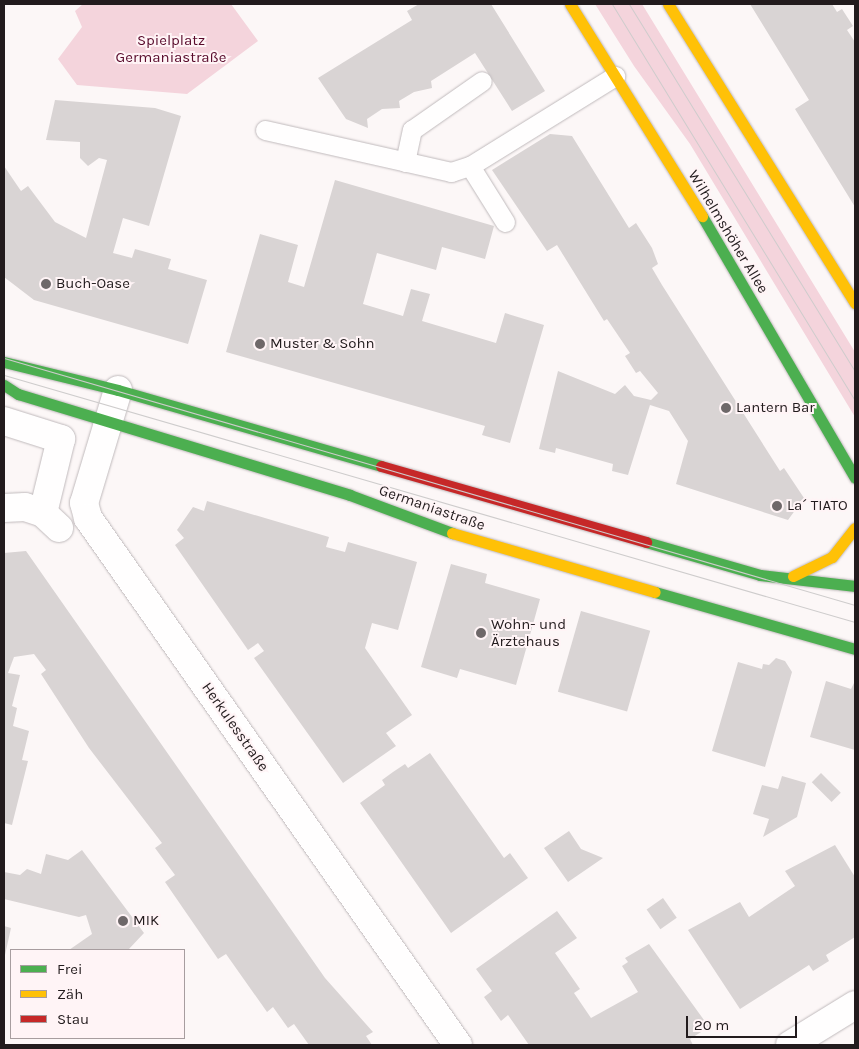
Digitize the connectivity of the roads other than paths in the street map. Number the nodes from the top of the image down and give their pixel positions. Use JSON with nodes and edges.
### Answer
{"nodes":[{"id":1,"x":570,"y":4,"type":"edge"},
{"id":2,"x":668,"y":4,"type":"edge"},
{"id":3,"x":615,"y":76,"type":"junction"},
{"id":4,"x":482,"y":81,"type":"dead end"},
{"id":5,"x":265,"y":130,"type":"dead end"},
{"id":6,"x":405,"y":162,"type":"junction"},
{"id":7,"x":470,"y":166,"type":"junction"},
{"id":8,"x":505,"y":222,"type":"dead end"},
{"id":9,"x":855,"y":304,"type":"edge"},
{"id":10,"x":4,"y":362,"type":"edge"},
{"id":11,"x":4,"y":385,"type":"edge"},
{"id":12,"x":118,"y":390,"type":"junction"},
{"id":13,"x":108,"y":421,"type":"junction"},
{"id":14,"x":4,"y":424,"type":"edge"},
{"id":15,"x":854,"y":478,"type":"edge"},
{"id":16,"x":4,"y":508,"type":"edge"},
{"id":17,"x":855,"y":528,"type":"edge"},
{"id":18,"x":789,"y":577,"type":"junction"},
{"id":19,"x":855,"y":586,"type":"edge"},
{"id":20,"x":855,"y":649,"type":"edge"},
{"id":21,"x":855,"y":1005,"type":"edge"},
{"id":22,"x":458,"y":1045,"type":"edge"},
{"id":23,"x":790,"y":1045,"type":"edge"}],
"edges":[{"from":1,"to":3,"type":"street","name":"Wilhelmshöher Allee"},
{"from":2,"to":9,"type":"street"},
{"from":3,"to":7,"type":"lane"},
{"from":3,"to":15,"type":"street","name":"Wilhelmshöher Allee"},
{"from":4,"to":6,"type":"lane"},
{"from":5,"to":6,"type":"lane"},
{"from":6,"to":7,"type":"lane"},
{"from":7,"to":8,"type":"lane"},
{"from":10,"to":12,"type":"street","name":"Germaniastraße"},
{"from":11,"to":13,"type":"street","name":"Germaniastraße"},
{"from":12,"to":13,"type":"street","name":"Herkulesstraße"},
{"from":12,"to":18,"type":"street","name":"Germaniastraße"},
{"from":13,"to":20,"type":"street","name":"Germaniastraße"},
{"from":13,"to":22,"type":"street","name":"Herkulesstraße"},
{"from":14,"to":16,"type":"street"},
{"from":17,"to":18,"type":"street","name":"Germaniastraße"},
{"from":18,"to":19,"type":"street","name":"Germaniastraße"},
{"from":21,"to":23,"type":"street"}]}
